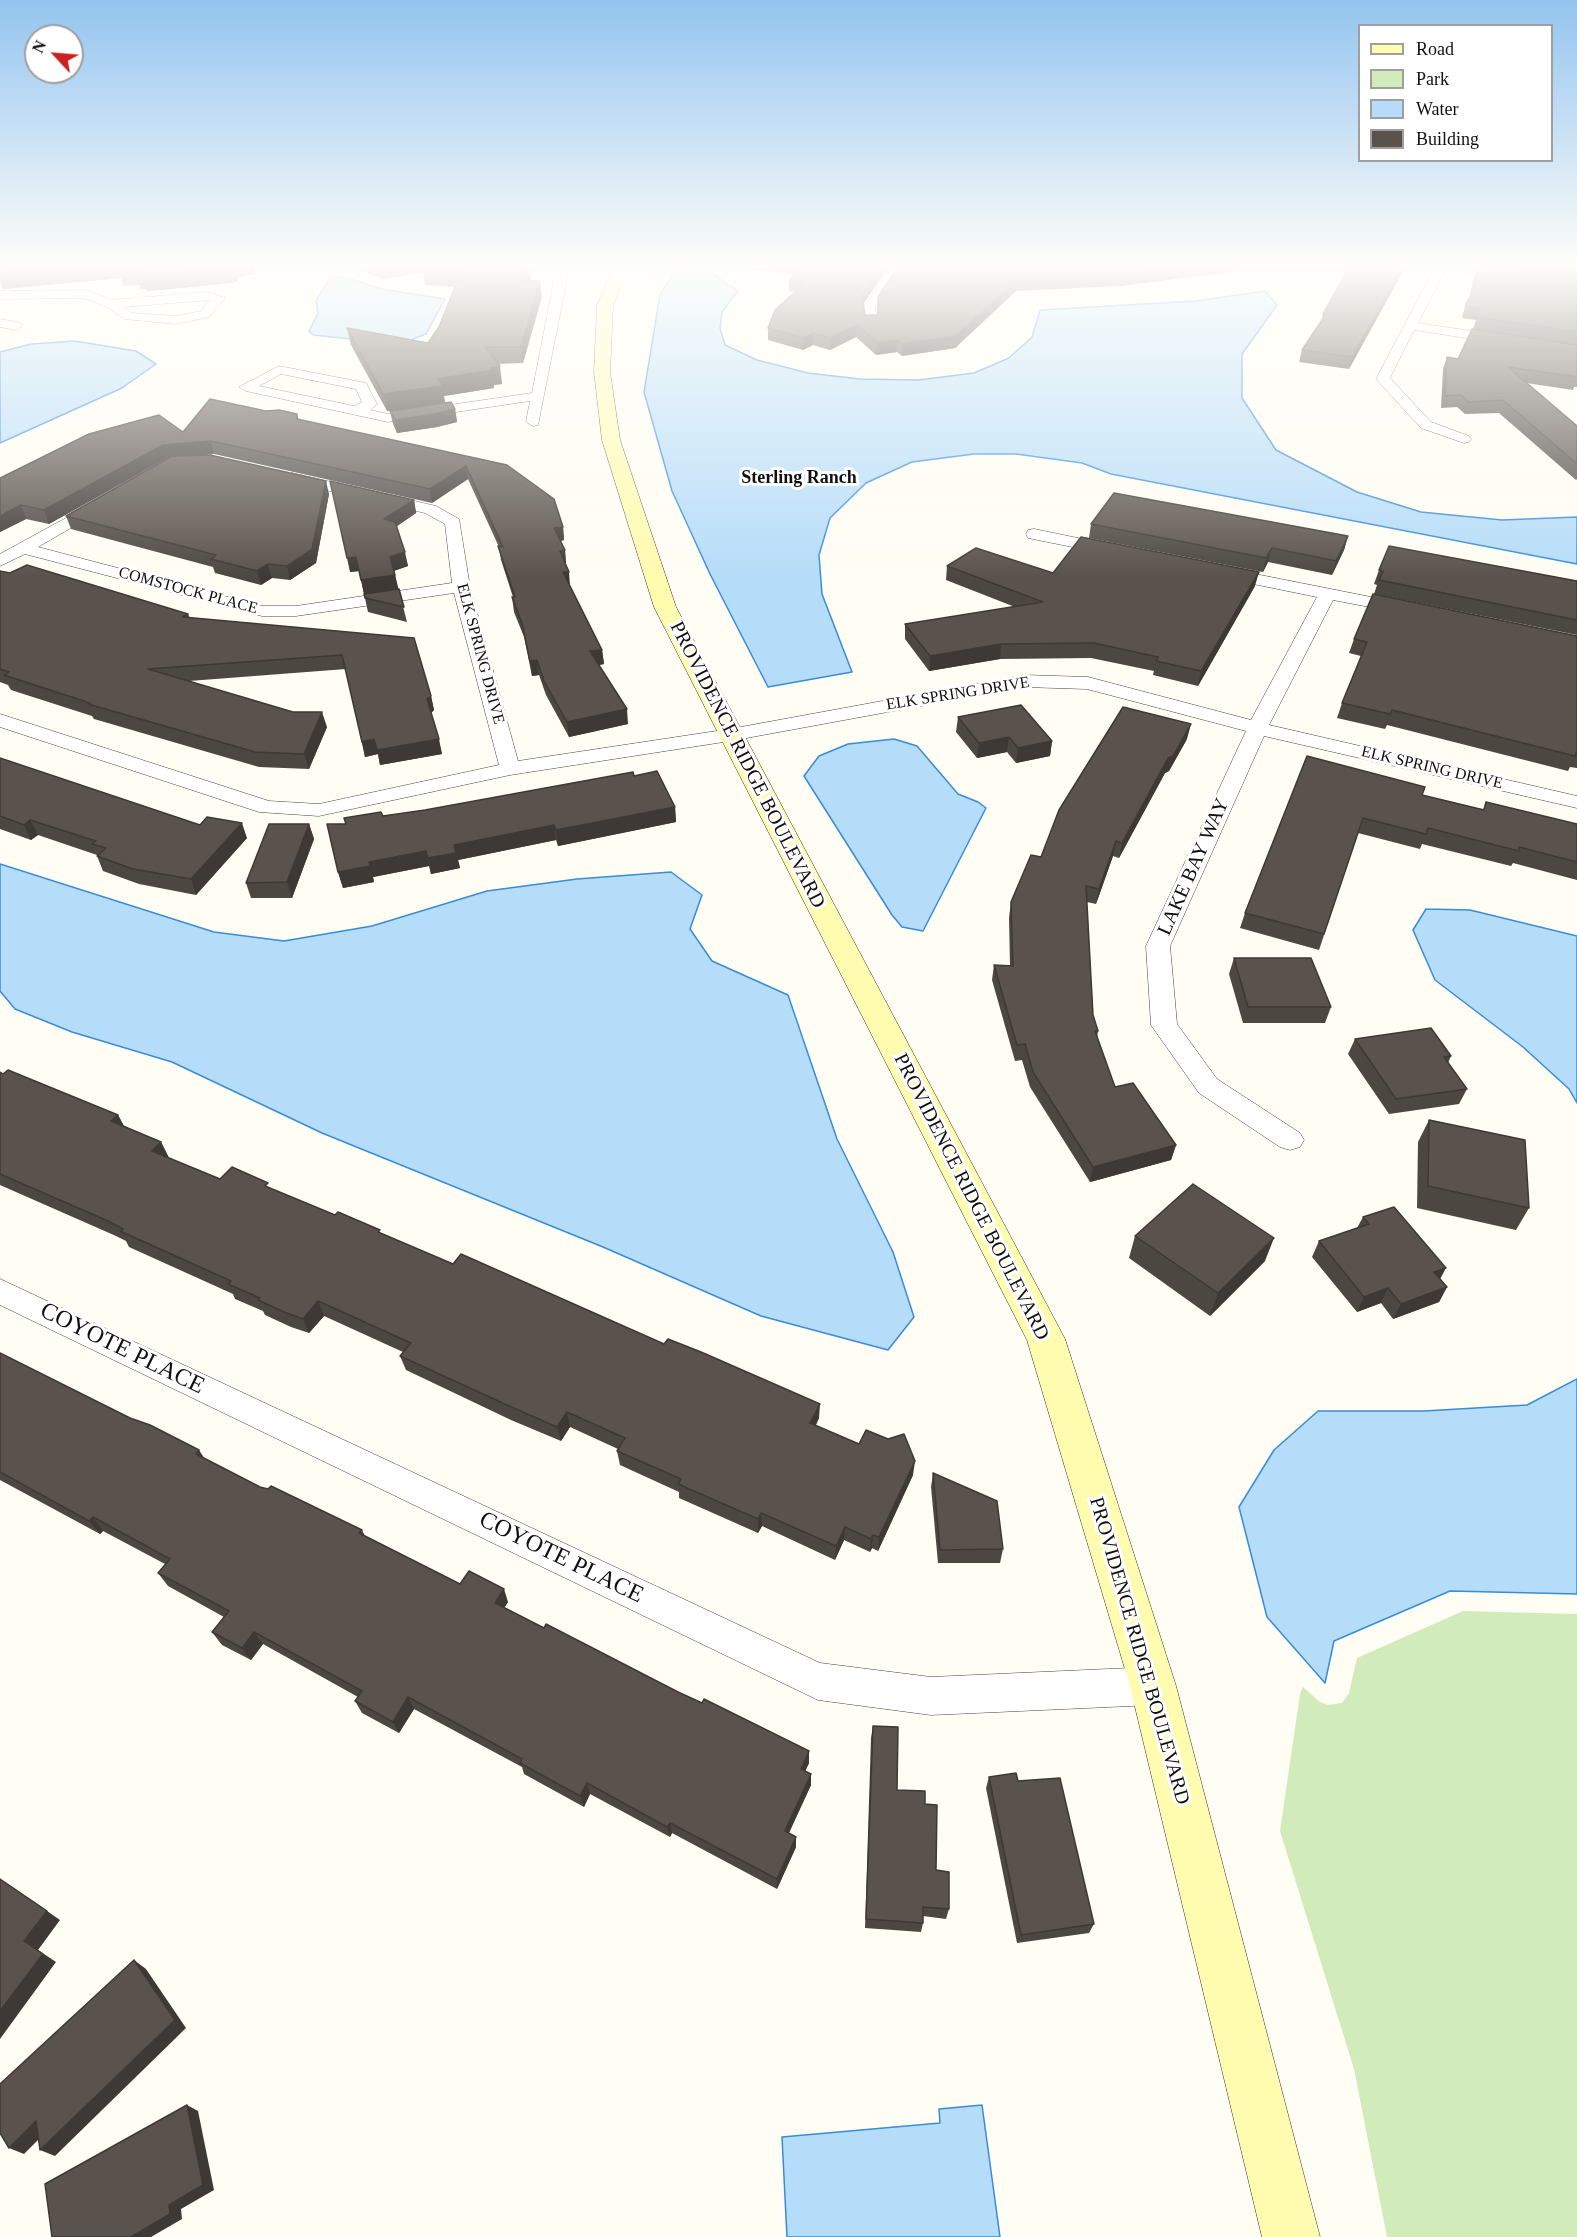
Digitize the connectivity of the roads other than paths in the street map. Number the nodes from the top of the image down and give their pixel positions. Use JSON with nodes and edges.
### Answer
{"nodes":[{"id":1,"x":544,"y":368,"type":"edge"},
{"id":2,"x":602,"y":368,"type":"edge"},
{"id":3,"x":1389,"y":368,"type":"edge"},
{"id":4,"x":538,"y":396,"type":"junction"},
{"id":5,"x":356,"y":411,"type":"junction"},
{"id":6,"x":533,"y":422,"type":"dead end"},
{"id":7,"x":1464,"y":440,"type":"dead end"},
{"id":8,"x":271,"y":473,"type":"edge"},
{"id":9,"x":113,"y":497,"type":"edge"},
{"id":10,"x":1034,"y":534,"type":"dead end"},
{"id":11,"x":24,"y":548,"type":"junction"},
{"id":12,"x":1128,"y":553,"type":"edge"},
{"id":13,"x":0,"y":561,"type":"edge"},
{"id":14,"x":1198,"y":567,"type":"edge"},
{"id":15,"x":461,"y":586,"type":"junction"},
{"id":16,"x":1327,"y":594,"type":"junction"},
{"id":17,"x":1418,"y":612,"type":"edge"},
{"id":18,"x":0,"y":720,"type":"edge"},
{"id":19,"x":1257,"y":728,"type":"junction"},
{"id":20,"x":730,"y":735,"type":"junction"},
{"id":21,"x":510,"y":769,"type":"junction"},
{"id":22,"x":1577,"y":802,"type":"edge"},
{"id":23,"x":1290,"y":1140,"type":"dead end"},
{"id":24,"x":0,"y":1290,"type":"edge"},
{"id":25,"x":1153,"y":1686,"type":"junction"},
{"id":26,"x":1291,"y":2237,"type":"edge"}],
"edges":[{"from":1,"to":4,"type":"street"},
{"from":2,"to":20,"type":"street","name":"PROVIDENCE RIDGE BOULEVARD"},
{"from":3,"to":7,"type":"street"},
{"from":4,"to":5,"type":"street"},
{"from":4,"to":6,"type":"street"},
{"from":5,"to":5,"type":"street"},
{"from":8,"to":15,"type":"street","name":"ELK SPRING DRIVE"},
{"from":9,"to":11,"type":"street"},
{"from":10,"to":12,"type":"street"},
{"from":11,"to":13,"type":"street"},
{"from":11,"to":15,"type":"street","name":"COMSTOCK PLACE"},
{"from":14,"to":16,"type":"street"},
{"from":15,"to":21,"type":"street","name":"ELK SPRING DRIVE"},
{"from":16,"to":17,"type":"street"},
{"from":16,"to":19,"type":"street","name":"LAKE BAY WAY"},
{"from":18,"to":21,"type":"street","name":"ELK SPRING DRIVE"},
{"from":19,"to":20,"type":"street","name":"ELK SPRING DRIVE"},
{"from":19,"to":22,"type":"street","name":"ELK SPRING DRIVE"},
{"from":19,"to":23,"type":"street","name":"LAKE BAY WAY"},
{"from":20,"to":21,"type":"street","name":"ELK SPRING DRIVE"},
{"from":20,"to":25,"type":"street","name":"PROVIDENCE RIDGE BOULEVARD"},
{"from":24,"to":25,"type":"street","name":"COYOTE PLACE"},
{"from":25,"to":26,"type":"street","name":"PROVIDENCE RIDGE BOULEVARD"}]}
